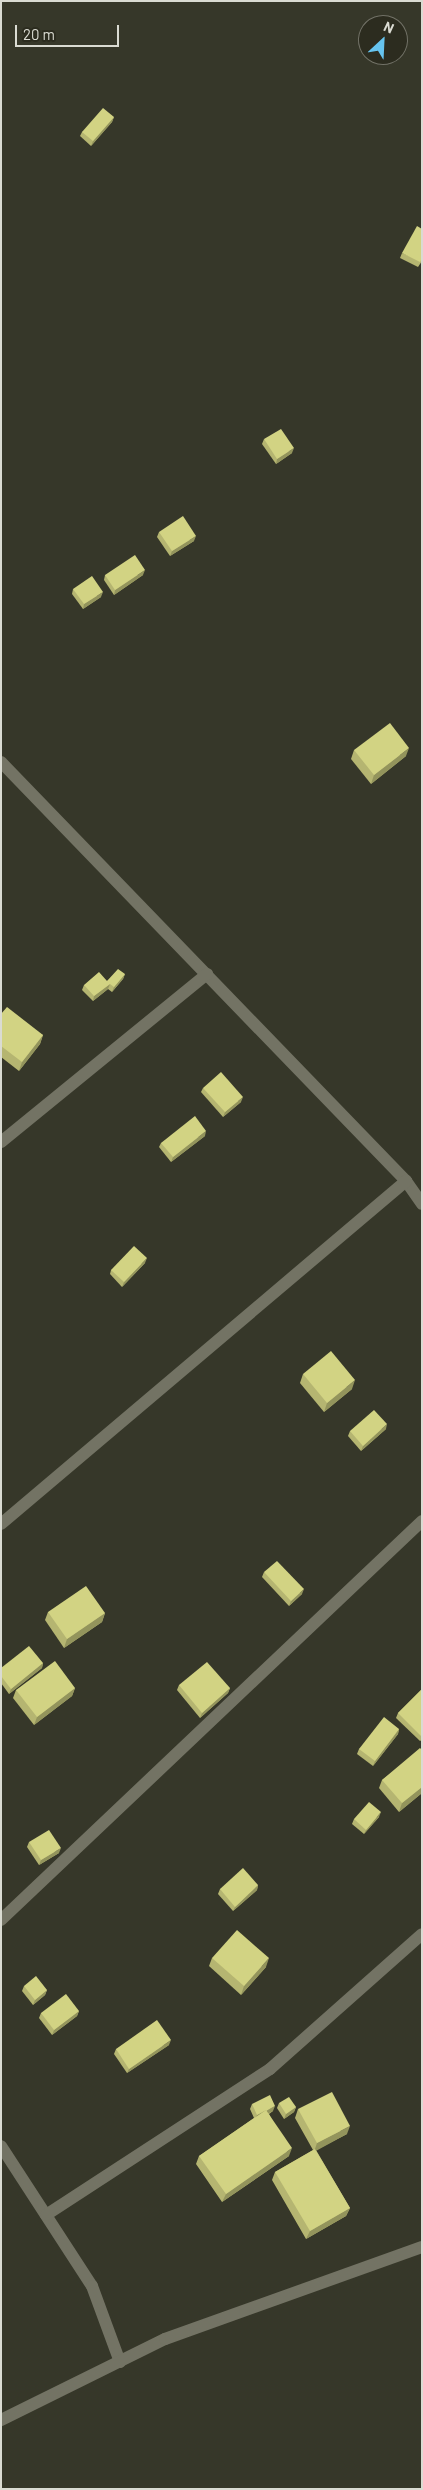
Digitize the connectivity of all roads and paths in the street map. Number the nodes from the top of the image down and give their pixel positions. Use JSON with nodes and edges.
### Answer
{"nodes":[{"id":1,"x":1,"y":762,"type":"edge"},
{"id":2,"x":207,"y":974,"type":"junction"},
{"id":3,"x":1,"y":1142,"type":"edge"},
{"id":4,"x":406,"y":1181,"type":"junction"},
{"id":5,"x":422,"y":1204,"type":"edge"},
{"id":6,"x":422,"y":1521,"type":"edge"},
{"id":7,"x":1,"y":1524,"type":"edge"},
{"id":8,"x":1,"y":1920,"type":"edge"},
{"id":9,"x":422,"y":1934,"type":"edge"},
{"id":10,"x":1,"y":2146,"type":"edge"},
{"id":11,"x":46,"y":2215,"type":"junction"},
{"id":12,"x":422,"y":2248,"type":"edge"},
{"id":13,"x":120,"y":2362,"type":"junction"},
{"id":14,"x":2,"y":2418,"type":"edge"}],
"edges":[{"from":1,"to":2,"type":"street"},
{"from":2,"to":3,"type":"street"},
{"from":2,"to":4,"type":"street"},
{"from":4,"to":5,"type":"street"},
{"from":4,"to":7,"type":"street"},
{"from":6,"to":8,"type":"street"},
{"from":9,"to":11,"type":"street"},
{"from":10,"to":11,"type":"street"},
{"from":11,"to":13,"type":"street"},
{"from":12,"to":13,"type":"street"},
{"from":13,"to":14,"type":"street"}]}
